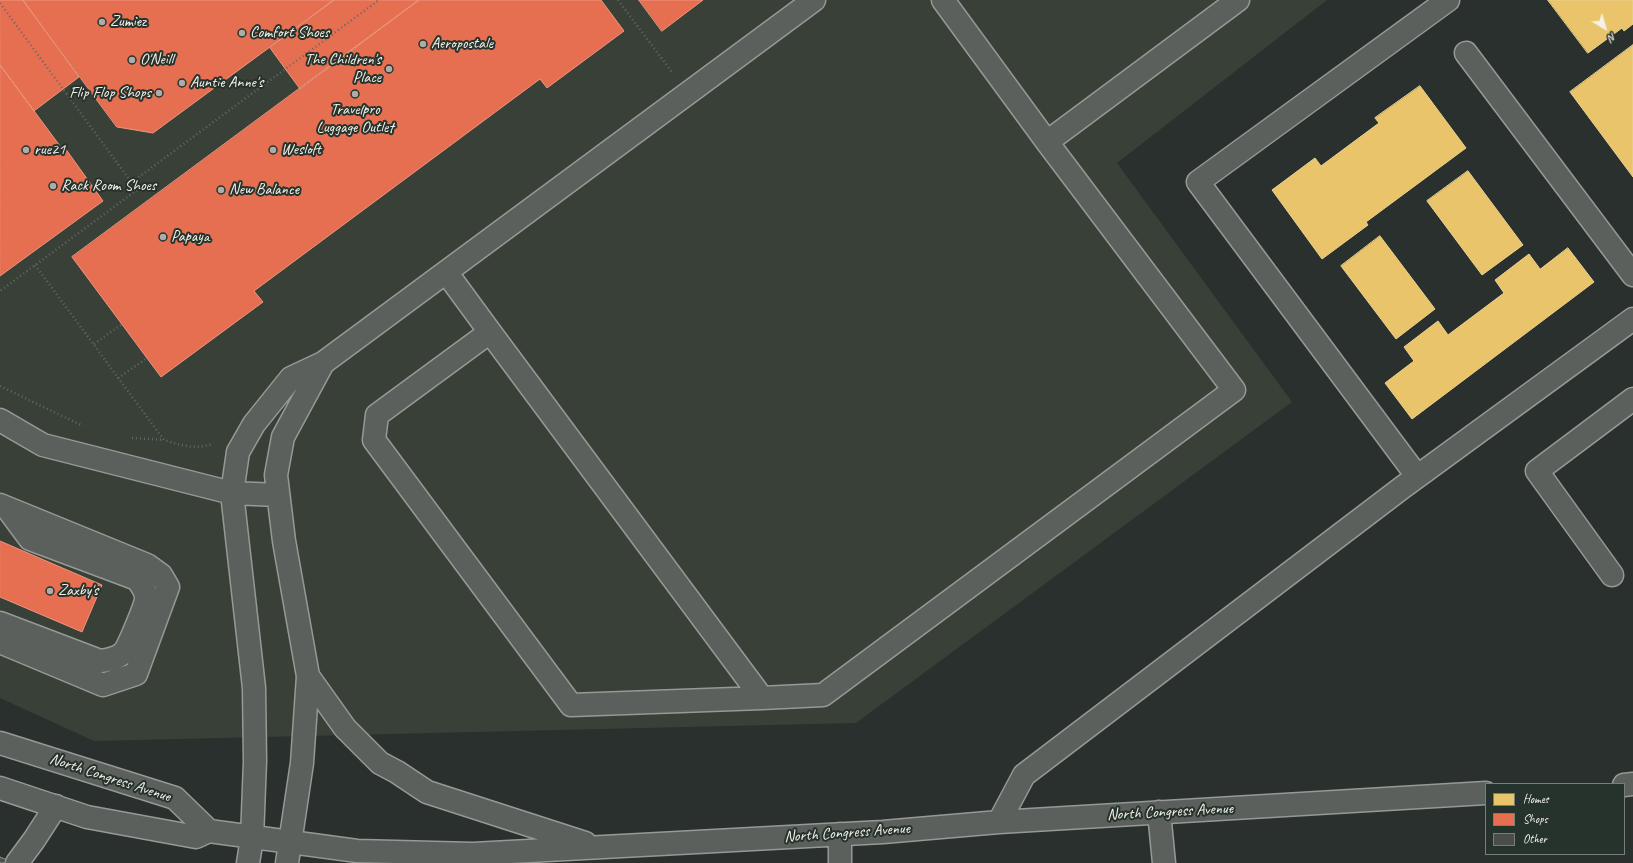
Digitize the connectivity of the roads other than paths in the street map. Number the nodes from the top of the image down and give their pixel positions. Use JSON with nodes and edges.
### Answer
{"nodes":[{"id":1,"x":814,"y":0,"type":"edge"},
{"id":2,"x":943,"y":0,"type":"edge"},
{"id":3,"x":1238,"y":0,"type":"edge"},
{"id":4,"x":1448,"y":0,"type":"edge"},
{"id":5,"x":1466,"y":53,"type":"dead end"},
{"id":6,"x":1047,"y":142,"type":"junction"},
{"id":7,"x":446,"y":272,"type":"junction"},
{"id":8,"x":1633,"y":274,"type":"edge"},
{"id":9,"x":1633,"y":319,"type":"edge"},
{"id":10,"x":490,"y":332,"type":"junction"},
{"id":11,"x":323,"y":363,"type":"junction"},
{"id":12,"x":1633,"y":399,"type":"edge"},
{"id":13,"x":2,"y":428,"type":"edge"},
{"id":14,"x":1417,"y":476,"type":"junction"},
{"id":15,"x":232,"y":493,"type":"junction"},
{"id":16,"x":278,"y":495,"type":"junction"},
{"id":17,"x":4,"y":507,"type":"edge"},
{"id":18,"x":1612,"y":575,"type":"dead end"},
{"id":19,"x":0,"y":622,"type":"edge"},
{"id":20,"x":0,"y":642,"type":"edge"},
{"id":21,"x":308,"y":676,"type":"junction"},
{"id":22,"x":762,"y":698,"type":"junction"},
{"id":23,"x":0,"y":743,"type":"edge"},
{"id":24,"x":0,"y":788,"type":"edge"},
{"id":25,"x":1485,"y":793,"type":"edge"},
{"id":26,"x":56,"y":806,"type":"junction"},
{"id":27,"x":1159,"y":812,"type":"junction"},
{"id":28,"x":999,"y":822,"type":"junction"},
{"id":29,"x":209,"y":831,"type":"junction"},
{"id":30,"x":840,"y":834,"type":"junction"},
{"id":31,"x":252,"y":838,"type":"junction"},
{"id":32,"x":597,"y":847,"type":"junction"},
{"id":33,"x":288,"y":853,"type":"edge"},
{"id":34,"x":17,"y":863,"type":"edge"},
{"id":35,"x":248,"y":863,"type":"edge"},
{"id":36,"x":840,"y":863,"type":"edge"},
{"id":37,"x":1164,"y":863,"type":"edge"}],
"edges":[{"from":1,"to":7,"type":"street"},
{"from":2,"to":6,"type":"street"},
{"from":3,"to":6,"type":"street"},
{"from":4,"to":14,"type":"street"},
{"from":5,"to":8,"type":"street"},
{"from":6,"to":22,"type":"street"},
{"from":7,"to":10,"type":"street"},
{"from":7,"to":11,"type":"street"},
{"from":9,"to":14,"type":"street"},
{"from":10,"to":22,"type":"street"},
{"from":10,"to":22,"type":"street"},
{"from":11,"to":15,"type":"street"},
{"from":11,"to":16,"type":"street"},
{"from":12,"to":18,"type":"street"},
{"from":13,"to":15,"type":"street"},
{"from":14,"to":28,"type":"street"},
{"from":15,"to":16,"type":"street"},
{"from":15,"to":31,"type":"street"},
{"from":16,"to":21,"type":"street"},
{"from":17,"to":19,"type":"street"},
{"from":17,"to":20,"type":"street"},
{"from":21,"to":32,"type":"street"},
{"from":21,"to":33,"type":"street"},
{"from":23,"to":29,"type":"street","name":"North Congress Avenue"},
{"from":24,"to":26,"type":"street","name":"North Congress Avenue"},
{"from":25,"to":27,"type":"street","name":"North Congress Avenue"},
{"from":26,"to":29,"type":"street","name":"North Congress Avenue"},
{"from":26,"to":34,"type":"street"},
{"from":27,"to":28,"type":"street","name":"North Congress Avenue"},
{"from":27,"to":37,"type":"street"},
{"from":28,"to":30,"type":"street","name":"North Congress Avenue"},
{"from":29,"to":31,"type":"street","name":"North Congress Avenue"},
{"from":30,"to":32,"type":"street","name":"North Congress Avenue"},
{"from":30,"to":36,"type":"street"},
{"from":31,"to":33,"type":"street","name":"North Congress Avenue"},
{"from":31,"to":35,"type":"street"},
{"from":32,"to":33,"type":"street","name":"North Congress Avenue"}]}
